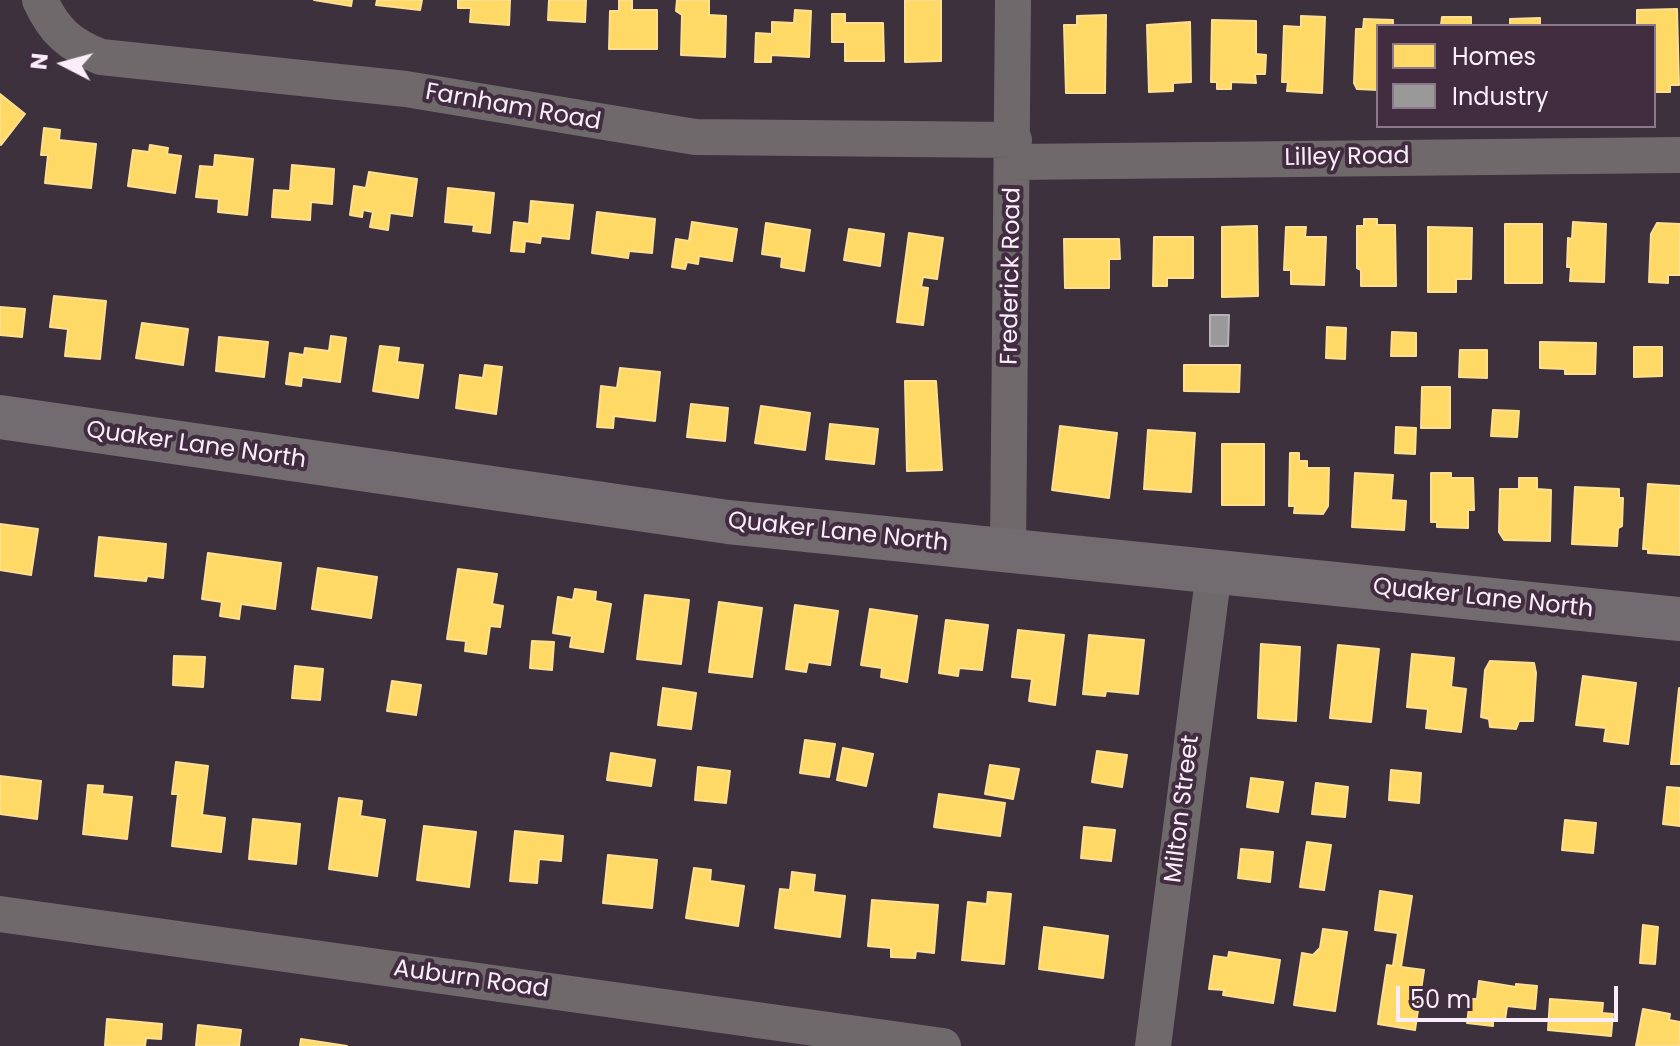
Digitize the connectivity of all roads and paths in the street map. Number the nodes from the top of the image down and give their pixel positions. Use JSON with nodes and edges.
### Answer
{"nodes":[{"id":1,"x":40,"y":0,"type":"edge"},
{"id":2,"x":1013,"y":0,"type":"edge"},
{"id":3,"x":1014,"y":151,"type":"junction"},
{"id":4,"x":1680,"y":155,"type":"edge"},
{"id":5,"x":0,"y":417,"type":"edge"},
{"id":6,"x":1008,"y":552,"type":"junction"},
{"id":7,"x":1214,"y":571,"type":"junction"},
{"id":8,"x":1680,"y":619,"type":"edge"},
{"id":9,"x":0,"y":914,"type":"edge"},
{"id":10,"x":943,"y":1046,"type":"edge"},
{"id":11,"x":1153,"y":1046,"type":"edge"}],
"edges":[{"from":1,"to":3,"type":"street","name":"Farnham Road"},
{"from":2,"to":3,"type":"street","name":"Frederick Road"},
{"from":3,"to":4,"type":"street","name":"Lilley Road"},
{"from":3,"to":6,"type":"street","name":"Frederick Road"},
{"from":5,"to":6,"type":"street","name":"Quaker Lane North"},
{"from":6,"to":7,"type":"street","name":"Quaker Lane North"},
{"from":7,"to":8,"type":"street","name":"Quaker Lane North"},
{"from":7,"to":11,"type":"street","name":"Milton Street"},
{"from":9,"to":10,"type":"street","name":"Auburn Road"}]}
